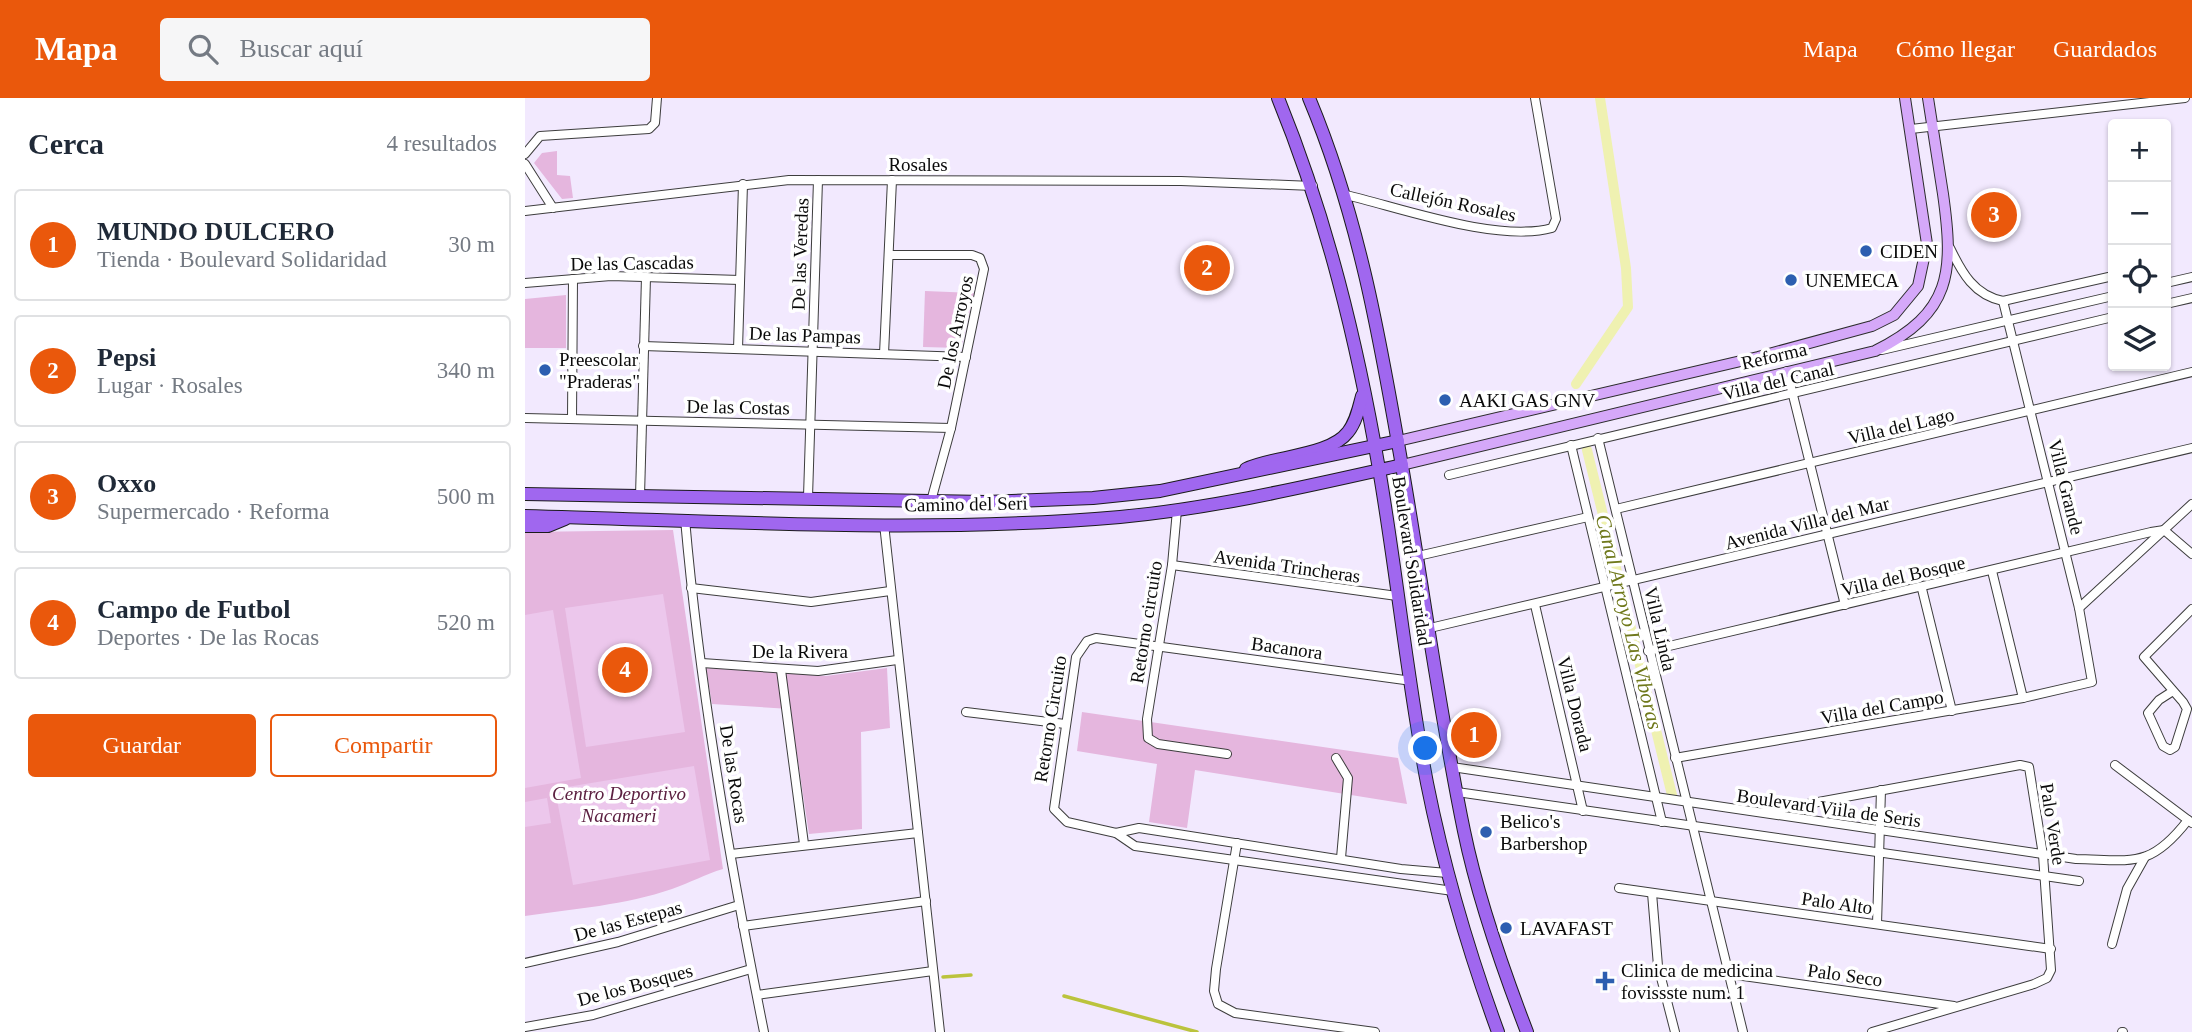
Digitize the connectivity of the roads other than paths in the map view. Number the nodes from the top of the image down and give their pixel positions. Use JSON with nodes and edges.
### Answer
{"nodes":[{"id":1,"x":657,"y":98,"type":"edge"},
{"id":2,"x":1277,"y":98,"type":"edge"},
{"id":3,"x":1309,"y":98,"type":"edge"},
{"id":4,"x":1535,"y":98,"type":"edge"},
{"id":5,"x":1905,"y":98,"type":"edge"},
{"id":6,"x":1928,"y":98,"type":"edge"},
{"id":7,"x":2185,"y":98,"type":"edge"},
{"id":8,"x":1932,"y":125,"type":"junction"},
{"id":9,"x":1911,"y":129,"type":"junction"},
{"id":10,"x":525,"y":154,"type":"edge"},
{"id":11,"x":525,"y":164,"type":"edge"},
{"id":12,"x":818,"y":180,"type":"junction"},
{"id":13,"x":892,"y":180,"type":"junction"},
{"id":14,"x":743,"y":184,"type":"junction"},
{"id":15,"x":1313,"y":187,"type":"junction"},
{"id":16,"x":1346,"y":195,"type":"junction"},
{"id":17,"x":553,"y":208,"type":"junction"},
{"id":18,"x":525,"y":211,"type":"edge"},
{"id":19,"x":1950,"y":248,"type":"junction"},
{"id":20,"x":889,"y":255,"type":"junction"},
{"id":21,"x":2192,"y":276,"type":"edge"},
{"id":22,"x":646,"y":277,"type":"junction"},
{"id":23,"x":2108,"y":277,"type":"edge"},
{"id":24,"x":573,"y":279,"type":"junction"},
{"id":25,"x":740,"y":280,"type":"junction"},
{"id":26,"x":2171,"y":282,"type":"edge"},
{"id":27,"x":525,"y":283,"type":"edge"},
{"id":28,"x":2108,"y":297,"type":"edge"},
{"id":29,"x":2192,"y":298,"type":"edge"},
{"id":30,"x":2003,"y":301,"type":"junction"},
{"id":31,"x":2171,"y":303,"type":"edge"},
{"id":32,"x":2108,"y":318,"type":"edge"},
{"id":33,"x":2009,"y":322,"type":"junction"},
{"id":34,"x":2014,"y":341,"type":"junction"},
{"id":35,"x":643,"y":346,"type":"junction"},
{"id":36,"x":738,"y":349,"type":"junction"},
{"id":37,"x":812,"y":351,"type":"junction"},
{"id":38,"x":1875,"y":351,"type":"junction"},
{"id":39,"x":884,"y":354,"type":"junction"},
{"id":40,"x":966,"y":356,"type":"junction"},
{"id":41,"x":1723,"y":365,"type":"junction"},
{"id":42,"x":1787,"y":371,"type":"junction"},
{"id":43,"x":2192,"y":372,"type":"edge"},
{"id":44,"x":1729,"y":384,"type":"junction"},
{"id":45,"x":1363,"y":392,"type":"junction"},
{"id":46,"x":1795,"y":393,"type":"junction"},
{"id":47,"x":2031,"y":412,"type":"junction"},
{"id":48,"x":525,"y":418,"type":"edge"},
{"id":49,"x":572,"y":419,"type":"junction"},
{"id":50,"x":642,"y":421,"type":"junction"},
{"id":51,"x":810,"y":425,"type":"junction"},
{"id":52,"x":951,"y":428,"type":"junction"},
{"id":53,"x":1598,"y":438,"type":"junction"},
{"id":54,"x":1398,"y":441,"type":"junction"},
{"id":55,"x":1571,"y":445,"type":"junction"},
{"id":56,"x":1374,"y":446,"type":"junction"},
{"id":57,"x":2192,"y":448,"type":"edge"},
{"id":58,"x":1811,"y":463,"type":"junction"},
{"id":59,"x":1402,"y":465,"type":"junction"},
{"id":60,"x":1379,"y":470,"type":"junction"},
{"id":61,"x":1449,"y":475,"type":"dead end"},
{"id":62,"x":1224,"y":479,"type":"junction"},
{"id":63,"x":2048,"y":482,"type":"junction"},
{"id":64,"x":525,"y":494,"type":"edge"},
{"id":65,"x":640,"y":496,"type":"junction"},
{"id":66,"x":808,"y":497,"type":"junction"},
{"id":67,"x":931,"y":501,"type":"junction"},
{"id":68,"x":2192,"y":504,"type":"edge"},
{"id":69,"x":1616,"y":509,"type":"junction"},
{"id":70,"x":1177,"y":510,"type":"junction"},
{"id":71,"x":525,"y":516,"type":"edge"},
{"id":72,"x":571,"y":517,"type":"junction"},
{"id":73,"x":1588,"y":517,"type":"junction"},
{"id":74,"x":685,"y":519,"type":"junction"},
{"id":75,"x":884,"y":524,"type":"junction"},
{"id":76,"x":525,"y":526,"type":"edge"},
{"id":77,"x":2164,"y":530,"type":"junction"},
{"id":78,"x":1828,"y":533,"type":"junction"},
{"id":79,"x":2066,"y":554,"type":"junction"},
{"id":80,"x":2192,"y":554,"type":"edge"},
{"id":81,"x":1418,"y":555,"type":"junction"},
{"id":82,"x":1172,"y":565,"type":"junction"},
{"id":83,"x":1991,"y":571,"type":"junction"},
{"id":84,"x":1632,"y":581,"type":"junction"},
{"id":85,"x":1608,"y":586,"type":"junction"},
{"id":86,"x":691,"y":589,"type":"junction"},
{"id":87,"x":1922,"y":589,"type":"junction"},
{"id":88,"x":890,"y":591,"type":"junction"},
{"id":89,"x":1397,"y":596,"type":"junction"},
{"id":90,"x":1535,"y":605,"type":"junction"},
{"id":91,"x":1845,"y":605,"type":"junction"},
{"id":92,"x":2079,"y":608,"type":"junction"},
{"id":93,"x":2192,"y":610,"type":"edge"},
{"id":94,"x":1430,"y":628,"type":"junction"},
{"id":95,"x":1158,"y":645,"type":"junction"},
{"id":96,"x":1649,"y":651,"type":"junction"},
{"id":97,"x":897,"y":660,"type":"junction"},
{"id":98,"x":702,"y":663,"type":"junction"},
{"id":99,"x":781,"y":670,"type":"junction"},
{"id":100,"x":1412,"y":681,"type":"junction"},
{"id":101,"x":2092,"y":682,"type":"joint"},
{"id":102,"x":2173,"y":691,"type":"junction"},
{"id":103,"x":2023,"y":698,"type":"junction"},
{"id":104,"x":1952,"y":710,"type":"junction"},
{"id":105,"x":966,"y":712,"type":"dead end"},
{"id":106,"x":1065,"y":724,"type":"junction"},
{"id":107,"x":1227,"y":754,"type":"dead end"},
{"id":108,"x":1336,"y":758,"type":"dead end"},
{"id":109,"x":1675,"y":758,"type":"junction"},
{"id":110,"x":2115,"y":765,"type":"dead end"},
{"id":111,"x":1453,"y":768,"type":"junction"},
{"id":112,"x":1580,"y":788,"type":"junction"},
{"id":113,"x":1881,"y":790,"type":"junction"},
{"id":114,"x":1457,"y":792,"type":"junction"},
{"id":115,"x":1657,"y":799,"type":"junction"},
{"id":116,"x":1688,"y":803,"type":"junction"},
{"id":117,"x":1583,"y":811,"type":"junction"},
{"id":118,"x":1757,"y":813,"type":"junction"},
{"id":119,"x":1662,"y":822,"type":"junction"},
{"id":120,"x":2190,"y":822,"type":"edge"},
{"id":121,"x":1693,"y":826,"type":"junction"},
{"id":122,"x":1880,"y":831,"type":"junction"},
{"id":123,"x":918,"y":833,"type":"junction"},
{"id":124,"x":1116,"y":833,"type":"junction"},
{"id":125,"x":1237,"y":843,"type":"junction"},
{"id":126,"x":804,"y":844,"type":"junction"},
{"id":127,"x":1879,"y":852,"type":"junction"},
{"id":128,"x":731,"y":853,"type":"junction"},
{"id":129,"x":2043,"y":855,"type":"junction"},
{"id":130,"x":2145,"y":857,"type":"junction"},
{"id":131,"x":1341,"y":858,"type":"junction"},
{"id":132,"x":1234,"y":860,"type":"junction"},
{"id":133,"x":1401,"y":869,"type":"junction"},
{"id":134,"x":1447,"y":873,"type":"junction"},
{"id":135,"x":2045,"y":876,"type":"junction"},
{"id":136,"x":2079,"y":881,"type":"dead end"},
{"id":137,"x":1400,"y":885,"type":"junction"},
{"id":138,"x":1619,"y":888,"type":"dead end"},
{"id":139,"x":1453,"y":891,"type":"junction"},
{"id":140,"x":1652,"y":893,"type":"junction"},
{"id":141,"x":926,"y":901,"type":"junction"},
{"id":142,"x":1711,"y":901,"type":"junction"},
{"id":143,"x":739,"y":905,"type":"junction"},
{"id":144,"x":1877,"y":924,"type":"junction"},
{"id":145,"x":743,"y":926,"type":"junction"},
{"id":146,"x":2112,"y":944,"type":"dead end"},
{"id":147,"x":2051,"y":948,"type":"junction"},
{"id":148,"x":525,"y":963,"type":"edge"},
{"id":149,"x":751,"y":969,"type":"junction"},
{"id":150,"x":933,"y":971,"type":"junction"},
{"id":151,"x":1729,"y":974,"type":"junction"},
{"id":152,"x":757,"y":995,"type":"junction"},
{"id":153,"x":1957,"y":1006,"type":"junction"},
{"id":154,"x":526,"y":1027,"type":"edge"},
{"id":155,"x":1369,"y":1031,"type":"edge"},
{"id":156,"x":764,"y":1032,"type":"edge"},
{"id":157,"x":940,"y":1032,"type":"edge"},
{"id":158,"x":1498,"y":1032,"type":"edge"},
{"id":159,"x":1527,"y":1032,"type":"edge"},
{"id":160,"x":1675,"y":1032,"type":"edge"},
{"id":161,"x":1743,"y":1032,"type":"edge"},
{"id":162,"x":1872,"y":1032,"type":"edge"}],
"edges":[{"from":1,"to":10,"type":"street"},
{"from":2,"to":15,"type":"main road","name":"Boulevard Solidaridad"},
{"from":3,"to":16,"type":"main road","name":"Boulevard Solidaridad"},
{"from":4,"to":16,"type":"street","name":"Callejón Rosales"},
{"from":5,"to":9,"type":"main road","name":"Reforma"},
{"from":6,"to":8,"type":"main road","name":"Reforma"},
{"from":7,"to":8,"type":"street"},
{"from":8,"to":9,"type":"street"},
{"from":8,"to":19,"type":"main road","name":"Reforma"},
{"from":9,"to":41,"type":"main road","name":"Reforma"},
{"from":11,"to":17,"type":"street"},
{"from":12,"to":13,"type":"street","name":"Rosales"},
{"from":12,"to":14,"type":"street","name":"Rosales"},
{"from":12,"to":37,"type":"street","name":"De las Veredas"},
{"from":13,"to":15,"type":"street","name":"Rosales"},
{"from":13,"to":20,"type":"street"},
{"from":14,"to":17,"type":"street","name":"Rosales"},
{"from":14,"to":25,"type":"street"},
{"from":15,"to":45,"type":"main road","name":"Boulevard Solidaridad"},
{"from":16,"to":54,"type":"main road","name":"Boulevard Solidaridad"},
{"from":17,"to":18,"type":"street","name":"Rosales"},
{"from":19,"to":30,"type":"street"},
{"from":19,"to":38,"type":"main road","name":"Reforma"},
{"from":20,"to":39,"type":"street"},
{"from":20,"to":40,"type":"street","name":"De los Arroyos"},
{"from":21,"to":26,"type":"street"},
{"from":22,"to":24,"type":"street","name":"De las Cascadas"},
{"from":22,"to":25,"type":"street","name":"De las Cascadas"},
{"from":22,"to":35,"type":"street"},
{"from":23,"to":30,"type":"street"},
{"from":24,"to":27,"type":"street","name":"De las Cascadas"},
{"from":24,"to":49,"type":"street"},
{"from":25,"to":36,"type":"street"},
{"from":28,"to":33,"type":"street"},
{"from":29,"to":31,"type":"street"},
{"from":30,"to":33,"type":"street","name":"Villa Grande"},
{"from":32,"to":34,"type":"street","name":"Villa del Canal"},
{"from":33,"to":34,"type":"street","name":"Villa Grande"},
{"from":33,"to":38,"type":"street"},
{"from":34,"to":46,"type":"street","name":"Villa del Canal"},
{"from":34,"to":47,"type":"street","name":"Villa Grande"},
{"from":35,"to":36,"type":"street","name":"De las Pampas"},
{"from":35,"to":50,"type":"street"},
{"from":36,"to":37,"type":"street","name":"De las Pampas"},
{"from":37,"to":39,"type":"street","name":"De las Pampas"},
{"from":37,"to":51,"type":"street","name":"De las Veredas"},
{"from":38,"to":42,"type":"main road","name":"Reforma"},
{"from":39,"to":40,"type":"street","name":"De las Pampas"},
{"from":40,"to":52,"type":"street","name":"De los Arroyos"},
{"from":41,"to":44,"type":"main road"},
{"from":41,"to":54,"type":"main road","name":"Reforma"},
{"from":42,"to":44,"type":"main road","name":"Reforma"},
{"from":42,"to":46,"type":"street"},
{"from":43,"to":47,"type":"street","name":"Villa del Lago"},
{"from":44,"to":59,"type":"main road","name":"Reforma"},
{"from":45,"to":56,"type":"main road","name":"Boulevard Solidaridad"},
{"from":45,"to":62,"type":"main road"},
{"from":46,"to":53,"type":"street","name":"Villa del Canal"},
{"from":46,"to":58,"type":"street"},
{"from":47,"to":58,"type":"street","name":"Villa del Lago"},
{"from":47,"to":63,"type":"street","name":"Villa Grande"},
{"from":48,"to":49,"type":"street","name":"De las Costas"},
{"from":49,"to":50,"type":"street","name":"De las Costas"},
{"from":50,"to":51,"type":"street","name":"De las Costas"},
{"from":50,"to":65,"type":"street"},
{"from":51,"to":52,"type":"street","name":"De las Costas"},
{"from":51,"to":66,"type":"street","name":"De las Veredas"},
{"from":52,"to":67,"type":"street","name":"De los Arroyos"},
{"from":53,"to":55,"type":"street","name":"Villa del Canal"},
{"from":53,"to":69,"type":"street","name":"Villa Linda"},
{"from":54,"to":56,"type":"main road","name":"Camino del Seri"},
{"from":54,"to":59,"type":"main road","name":"Boulevard Solidaridad"},
{"from":55,"to":61,"type":"street","name":"Villa del Canal"},
{"from":55,"to":73,"type":"street"},
{"from":56,"to":60,"type":"main road","name":"Boulevard Solidaridad"},
{"from":56,"to":62,"type":"main road","name":"Camino del Seri"},
{"from":57,"to":63,"type":"street","name":"Avenida Villa del Mar"},
{"from":58,"to":69,"type":"street","name":"Villa del Lago"},
{"from":58,"to":78,"type":"street"},
{"from":59,"to":60,"type":"main road","name":"Camino del Seri"},
{"from":59,"to":81,"type":"main road","name":"Boulevard Solidaridad"},
{"from":60,"to":70,"type":"main road","name":"Camino del Seri"},
{"from":60,"to":89,"type":"main road","name":"Boulevard Solidaridad"},
{"from":62,"to":67,"type":"main road","name":"Camino del Seri"},
{"from":63,"to":78,"type":"street","name":"Avenida Villa del Mar"},
{"from":63,"to":79,"type":"street","name":"Villa Grande"},
{"from":64,"to":65,"type":"main road","name":"Camino del Seri"},
{"from":65,"to":66,"type":"main road","name":"Camino del Seri"},
{"from":66,"to":67,"type":"main road","name":"Camino del Seri"},
{"from":68,"to":77,"type":"street"},
{"from":69,"to":84,"type":"street","name":"Villa Linda"},
{"from":70,"to":75,"type":"main road","name":"Camino del Seri"},
{"from":70,"to":82,"type":"street","name":"Retorno circuito"},
{"from":71,"to":72,"type":"main road","name":"Camino del Seri"},
{"from":72,"to":74,"type":"main road","name":"Camino del Seri"},
{"from":72,"to":76,"type":"main road"},
{"from":73,"to":81,"type":"street"},
{"from":73,"to":85,"type":"street"},
{"from":74,"to":75,"type":"main road","name":"Camino del Seri"},
{"from":74,"to":86,"type":"street","name":"De las Rocas"},
{"from":75,"to":88,"type":"street"},
{"from":77,"to":79,"type":"street","name":"Villa del Bosque"},
{"from":77,"to":80,"type":"street"},
{"from":77,"to":92,"type":"street"},
{"from":78,"to":84,"type":"street","name":"Avenida Villa del Mar"},
{"from":78,"to":91,"type":"street"},
{"from":79,"to":83,"type":"street","name":"Villa del Bosque"},
{"from":79,"to":92,"type":"street","name":"Villa Grande"},
{"from":81,"to":94,"type":"main road","name":"Boulevard Solidaridad"},
{"from":82,"to":89,"type":"street","name":"Avenida Trincheras"},
{"from":82,"to":95,"type":"street","name":"Retorno circuito"},
{"from":83,"to":87,"type":"street","name":"Villa del Bosque"},
{"from":83,"to":103,"type":"street"},
{"from":84,"to":85,"type":"street","name":"Avenida Villa del Mar"},
{"from":84,"to":96,"type":"street","name":"Villa Linda"},
{"from":85,"to":90,"type":"street","name":"Avenida Villa del Mar"},
{"from":85,"to":115,"type":"street"},
{"from":86,"to":88,"type":"street"},
{"from":86,"to":98,"type":"street","name":"De las Rocas"},
{"from":87,"to":91,"type":"street","name":"Villa del Bosque"},
{"from":87,"to":104,"type":"street"},
{"from":88,"to":97,"type":"street"},
{"from":89,"to":100,"type":"main road","name":"Boulevard Solidaridad"},
{"from":90,"to":94,"type":"street","name":"Avenida Villa del Mar"},
{"from":90,"to":112,"type":"street","name":"Villa Dorada"},
{"from":91,"to":96,"type":"street","name":"Villa del Bosque"},
{"from":92,"to":101,"type":"street","name":"Villa Grande"},
{"from":93,"to":102,"type":"street"},
{"from":94,"to":111,"type":"main road","name":"Boulevard Solidaridad"},
{"from":95,"to":100,"type":"street","name":"Bacanora"},
{"from":95,"to":106,"type":"street","name":"Retorno Circuito"},
{"from":95,"to":107,"type":"street","name":"Retorno circuito"},
{"from":96,"to":109,"type":"street","name":"Villa Linda"},
{"from":97,"to":99,"type":"street","name":"De la Rivera"},
{"from":97,"to":123,"type":"street"},
{"from":98,"to":99,"type":"street","name":"De la Rivera"},
{"from":98,"to":128,"type":"street","name":"De las Rocas"},
{"from":99,"to":126,"type":"street"},
{"from":100,"to":134,"type":"main road","name":"Boulevard Solidaridad"},
{"from":101,"to":103,"type":"street","name":"Villa del Campo"},
{"from":102,"to":102,"type":"street"},
{"from":103,"to":104,"type":"street","name":"Villa del Campo"},
{"from":104,"to":109,"type":"street","name":"Villa del Campo"},
{"from":105,"to":106,"type":"street"},
{"from":106,"to":124,"type":"street","name":"Retorno Circuito"},
{"from":108,"to":131,"type":"street"},
{"from":109,"to":116,"type":"street","name":"Villa Linda"},
{"from":110,"to":120,"type":"street"},
{"from":111,"to":112,"type":"street","name":"Boulevard Viila de Seris"},
{"from":111,"to":114,"type":"main road","name":"Boulevard Solidaridad"},
{"from":112,"to":115,"type":"street","name":"Boulevard Viila de Seris"},
{"from":112,"to":117,"type":"street","name":"Villa Dorada"},
{"from":113,"to":118,"type":"street","name":"Palo Verde"},
{"from":113,"to":122,"type":"street"},
{"from":113,"to":129,"type":"street","name":"Palo Verde"},
{"from":114,"to":117,"type":"street","name":"Boulevard Viila de Seris"},
{"from":114,"to":159,"type":"main road","name":"Boulevard Solidaridad"},
{"from":115,"to":116,"type":"street","name":"Boulevard Viila de Seris"},
{"from":115,"to":119,"type":"street"},
{"from":116,"to":118,"type":"street","name":"Boulevard Viila de Seris"},
{"from":116,"to":121,"type":"street","name":"Villa Linda"},
{"from":117,"to":119,"type":"street","name":"Boulevard Viila de Seris"},
{"from":118,"to":122,"type":"street","name":"Boulevard Viila de Seris"},
{"from":119,"to":121,"type":"street","name":"Boulevard Viila de Seris"},
{"from":120,"to":130,"type":"street"},
{"from":121,"to":127,"type":"street","name":"Boulevard Viila de Seris"},
{"from":121,"to":142,"type":"street","name":"Villa Linda"},
{"from":122,"to":127,"type":"street"},
{"from":122,"to":129,"type":"street","name":"Boulevard Viila de Seris"},
{"from":123,"to":126,"type":"street"},
{"from":123,"to":141,"type":"street"},
{"from":124,"to":125,"type":"street"},
{"from":124,"to":132,"type":"street"},
{"from":125,"to":131,"type":"street"},
{"from":125,"to":132,"type":"street"},
{"from":126,"to":128,"type":"street"},
{"from":127,"to":135,"type":"street","name":"Boulevard Viila de Seris"},
{"from":127,"to":144,"type":"street"},
{"from":128,"to":143,"type":"street","name":"De las Rocas"},
{"from":129,"to":130,"type":"street","name":"Boulevard Viila de Seris"},
{"from":129,"to":135,"type":"street","name":"Palo Verde"},
{"from":130,"to":146,"type":"street"},
{"from":131,"to":133,"type":"street"},
{"from":132,"to":137,"type":"street"},
{"from":132,"to":155,"type":"street"},
{"from":133,"to":134,"type":"street"},
{"from":133,"to":137,"type":"street"},
{"from":134,"to":139,"type":"main road","name":"Boulevard Solidaridad"},
{"from":135,"to":136,"type":"street","name":"Boulevard Viila de Seris"},
{"from":135,"to":147,"type":"street","name":"Palo Verde"},
{"from":137,"to":139,"type":"street"},
{"from":138,"to":140,"type":"street","name":"Palo Alto"},
{"from":139,"to":158,"type":"main road","name":"Boulevard Solidaridad"},
{"from":140,"to":142,"type":"street","name":"Palo Alto"},
{"from":140,"to":160,"type":"street"},
{"from":141,"to":145,"type":"street"},
{"from":141,"to":150,"type":"street"},
{"from":142,"to":144,"type":"street","name":"Palo Alto"},
{"from":142,"to":151,"type":"street","name":"Villa Linda"},
{"from":143,"to":145,"type":"street","name":"De las Rocas"},
{"from":143,"to":148,"type":"street","name":"De las Estepas"},
{"from":144,"to":147,"type":"street","name":"Palo Alto"},
{"from":145,"to":149,"type":"street","name":"De las Rocas"},
{"from":147,"to":153,"type":"street","name":"Palo Verde"},
{"from":149,"to":152,"type":"street","name":"De las Rocas"},
{"from":149,"to":154,"type":"street","name":"De los Bosques"},
{"from":150,"to":152,"type":"street"},
{"from":150,"to":157,"type":"street"},
{"from":151,"to":153,"type":"street","name":"Palo Seco"},
{"from":151,"to":161,"type":"street","name":"Villa Linda"},
{"from":152,"to":156,"type":"street","name":"De las Rocas"},
{"from":153,"to":162,"type":"street","name":"Palo Verde"}]}
